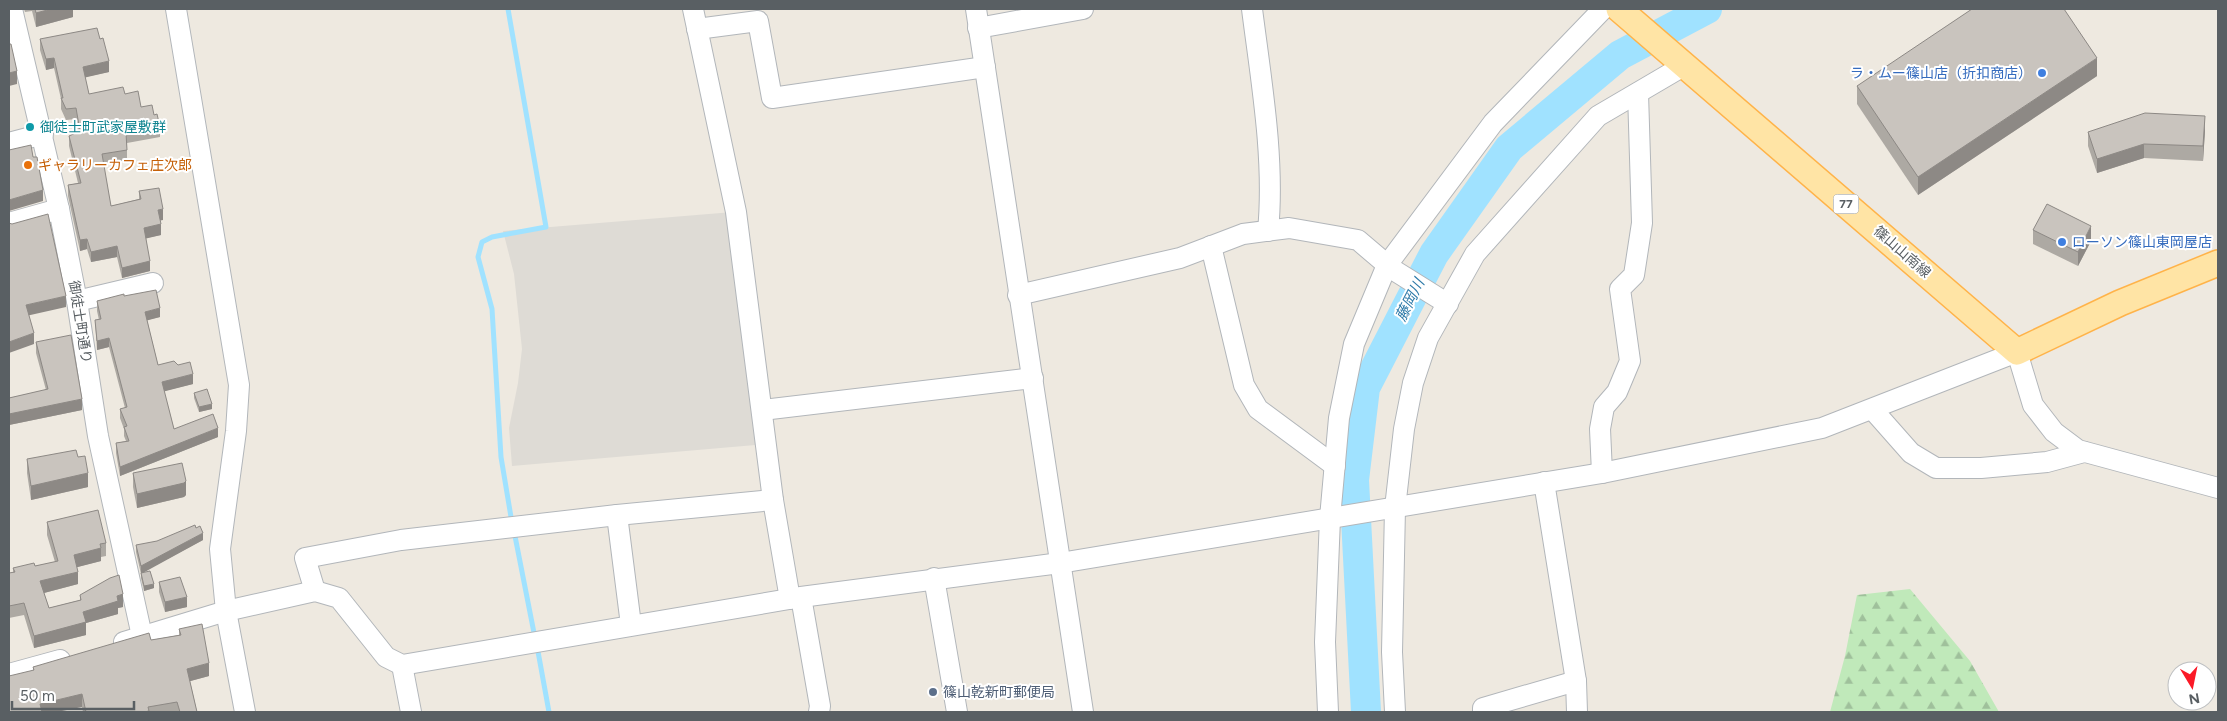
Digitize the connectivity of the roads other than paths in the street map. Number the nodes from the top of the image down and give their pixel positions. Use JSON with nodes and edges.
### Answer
{"nodes":[{"id":1,"x":12,"y":9,"type":"edge"},
{"id":2,"x":176,"y":9,"type":"edge"},
{"id":3,"x":693,"y":9,"type":"edge"},
{"id":4,"x":1083,"y":9,"type":"edge"},
{"id":5,"x":1252,"y":9,"type":"edge"},
{"id":6,"x":1615,"y":10,"type":"edge"},
{"id":7,"x":977,"y":18,"type":"edge"},
{"id":8,"x":697,"y":29,"type":"junction"},
{"id":9,"x":1680,"y":61,"type":"junction"},
{"id":10,"x":985,"y":67,"type":"junction"},
{"id":11,"x":1638,"y":94,"type":"junction"},
{"id":12,"x":43,"y":134,"type":"junction"},
{"id":13,"x":9,"y":143,"type":"edge"},
{"id":14,"x":59,"y":209,"type":"junction"},
{"id":15,"x":9,"y":223,"type":"edge"},
{"id":16,"x":1268,"y":231,"type":"junction"},
{"id":17,"x":1211,"y":246,"type":"junction"},
{"id":18,"x":2218,"y":263,"type":"edge"},
{"id":19,"x":1390,"y":267,"type":"junction"},
{"id":20,"x":153,"y":283,"type":"dead end"},
{"id":21,"x":1018,"y":294,"type":"junction"},
{"id":22,"x":77,"y":301,"type":"junction"},
{"id":23,"x":1444,"y":301,"type":"junction"},
{"id":24,"x":2017,"y":352,"type":"junction"},
{"id":25,"x":1033,"y":378,"type":"junction"},
{"id":26,"x":762,"y":410,"type":"junction"},
{"id":27,"x":1873,"y":410,"type":"junction"},
{"id":28,"x":2084,"y":452,"type":"junction"},
{"id":29,"x":1335,"y":466,"type":"junction"},
{"id":30,"x":1602,"y":473,"type":"junction"},
{"id":31,"x":1544,"y":482,"type":"junction"},
{"id":32,"x":2218,"y":488,"type":"edge"},
{"id":33,"x":773,"y":500,"type":"junction"},
{"id":34,"x":1389,"y":509,"type":"junction"},
{"id":35,"x":617,"y":514,"type":"junction"},
{"id":36,"x":1334,"y":518,"type":"junction"},
{"id":37,"x":1060,"y":563,"type":"junction"},
{"id":38,"x":934,"y":578,"type":"junction"},
{"id":39,"x":315,"y":591,"type":"junction"},
{"id":40,"x":795,"y":598,"type":"junction"},
{"id":41,"x":226,"y":611,"type":"junction"},
{"id":42,"x":632,"y":625,"type":"junction"},
{"id":43,"x":142,"y":636,"type":"junction"},
{"id":44,"x":104,"y":647,"type":"edge"},
{"id":45,"x":75,"y":655,"type":"edge"},
{"id":46,"x":402,"y":665,"type":"junction"},
{"id":47,"x":9,"y":674,"type":"edge"},
{"id":48,"x":1576,"y":681,"type":"junction"},
{"id":49,"x":1515,"y":707,"type":"edge"},
{"id":50,"x":245,"y":712,"type":"edge"},
{"id":51,"x":411,"y":712,"type":"edge"},
{"id":52,"x":819,"y":712,"type":"edge"},
{"id":53,"x":957,"y":712,"type":"edge"},
{"id":54,"x":1083,"y":712,"type":"edge"},
{"id":55,"x":1328,"y":712,"type":"edge"},
{"id":56,"x":1395,"y":712,"type":"edge"},
{"id":57,"x":1483,"y":712,"type":"edge"},
{"id":58,"x":1577,"y":712,"type":"edge"}],
"edges":[{"from":1,"to":12,"type":"street","name":"御徒士町通り"},
{"from":2,"to":41,"type":"street"},
{"from":3,"to":8,"type":"street"},
{"from":4,"to":7,"type":"street"},
{"from":5,"to":16,"type":"street"},
{"from":6,"to":9,"type":"main road","name":"篠山山南線","number":"77"},
{"from":6,"to":19,"type":"street"},
{"from":7,"to":10,"type":"street"},
{"from":8,"to":10,"type":"street"},
{"from":8,"to":26,"type":"street"},
{"from":9,"to":11,"type":"street"},
{"from":9,"to":24,"type":"main road","name":"篠山山南線","number":"77"},
{"from":10,"to":21,"type":"street"},
{"from":11,"to":23,"type":"street"},
{"from":11,"to":30,"type":"street"},
{"from":12,"to":13,"type":"street"},
{"from":12,"to":14,"type":"street","name":"御徒士町通り"},
{"from":14,"to":15,"type":"street"},
{"from":14,"to":22,"type":"street","name":"御徒士町通り"},
{"from":16,"to":17,"type":"street"},
{"from":16,"to":19,"type":"street"},
{"from":17,"to":21,"type":"street"},
{"from":17,"to":29,"type":"street"},
{"from":18,"to":24,"type":"main road"},
{"from":19,"to":23,"type":"street"},
{"from":19,"to":29,"type":"street"},
{"from":20,"to":22,"type":"street"},
{"from":21,"to":25,"type":"street"},
{"from":22,"to":43,"type":"street","name":"御徒士町通り"},
{"from":23,"to":34,"type":"street"},
{"from":24,"to":27,"type":"street"},
{"from":24,"to":28,"type":"street"},
{"from":25,"to":26,"type":"street"},
{"from":25,"to":37,"type":"street"},
{"from":26,"to":33,"type":"street"},
{"from":27,"to":28,"type":"street"},
{"from":27,"to":30,"type":"street"},
{"from":28,"to":32,"type":"street"},
{"from":29,"to":36,"type":"street"},
{"from":30,"to":31,"type":"street"},
{"from":31,"to":34,"type":"street"},
{"from":31,"to":48,"type":"street"},
{"from":33,"to":35,"type":"street"},
{"from":33,"to":40,"type":"street"},
{"from":34,"to":36,"type":"street"},
{"from":34,"to":56,"type":"street"},
{"from":35,"to":39,"type":"street"},
{"from":35,"to":42,"type":"street"},
{"from":36,"to":37,"type":"street"},
{"from":36,"to":55,"type":"street"},
{"from":37,"to":38,"type":"street"},
{"from":37,"to":54,"type":"street"},
{"from":38,"to":40,"type":"street"},
{"from":38,"to":53,"type":"street"},
{"from":39,"to":41,"type":"street"},
{"from":39,"to":46,"type":"street"},
{"from":40,"to":42,"type":"street"},
{"from":40,"to":52,"type":"street"},
{"from":41,"to":43,"type":"street"},
{"from":41,"to":50,"type":"street"},
{"from":42,"to":46,"type":"street"},
{"from":43,"to":44,"type":"street"},
{"from":45,"to":47,"type":"street"},
{"from":46,"to":51,"type":"street"},
{"from":48,"to":49,"type":"street"},
{"from":48,"to":58,"type":"street"},
{"from":49,"to":57,"type":"street"}]}
